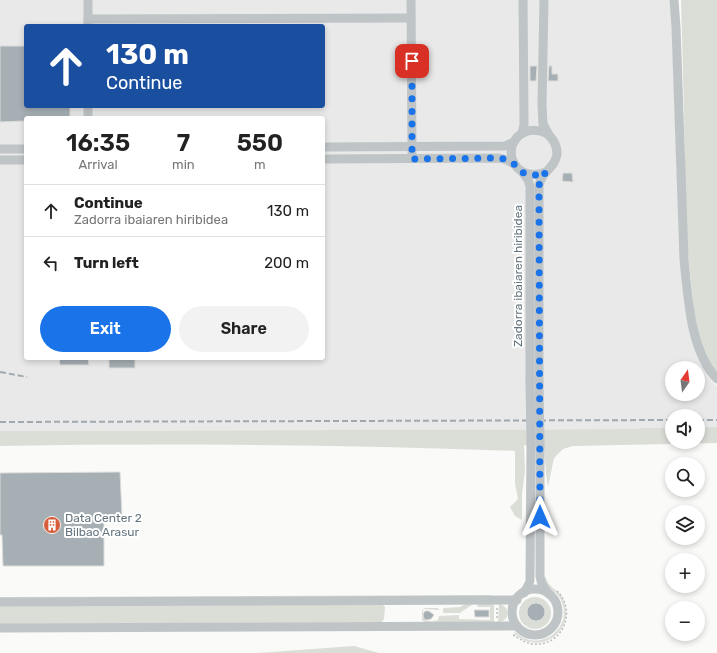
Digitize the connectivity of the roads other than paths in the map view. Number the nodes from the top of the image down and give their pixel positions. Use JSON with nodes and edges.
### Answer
{"nodes":[{"id":1,"x":88,"y":0,"type":"edge"},
{"id":2,"x":411,"y":0,"type":"edge"},
{"id":3,"x":523,"y":0,"type":"edge"},
{"id":4,"x":544,"y":0,"type":"edge"},
{"id":5,"x":674,"y":0,"type":"edge"},
{"id":6,"x":411,"y":18,"type":"junction"},
{"id":7,"x":88,"y":22,"type":"edge"},
{"id":8,"x":522,"y":133,"type":"junction"},
{"id":9,"x":548,"y":135,"type":"junction"},
{"id":10,"x":514,"y":142,"type":"junction"},
{"id":11,"x":325,"y":147,"type":"edge"},
{"id":12,"x":412,"y":147,"type":"junction"},
{"id":13,"x":0,"y":149,"type":"edge"},
{"id":14,"x":24,"y":149,"type":"edge"},
{"id":15,"x":325,"y":159,"type":"edge"},
{"id":16,"x":412,"y":159,"type":"junction"},
{"id":17,"x":0,"y":160,"type":"edge"},
{"id":18,"x":24,"y":160,"type":"edge"},
{"id":19,"x":514,"y":164,"type":"junction"},
{"id":20,"x":546,"y":172,"type":"junction"},
{"id":21,"x":523,"y":173,"type":"junction"},
{"id":22,"x":717,"y":379,"type":"edge"},
{"id":23,"x":535,"y":382,"type":"junction"},
{"id":24,"x":535,"y":445,"type":"junction"},
{"id":25,"x":551,"y":591,"type":"junction"},
{"id":26,"x":520,"y":596,"type":"junction"},
{"id":27,"x":0,"y":602,"type":"edge"},
{"id":28,"x":517,"y":626,"type":"junction"},
{"id":29,"x":0,"y":628,"type":"edge"}],
"edges":[{"from":1,"to":7,"type":"street"},
{"from":2,"to":6,"type":"street"},
{"from":3,"to":8,"type":"street"},
{"from":4,"to":9,"type":"street"},
{"from":5,"to":22,"type":"street"},
{"from":6,"to":7,"type":"street"},
{"from":6,"to":12,"type":"street"},
{"from":8,"to":9,"type":"street"},
{"from":8,"to":10,"type":"street"},
{"from":9,"to":20,"type":"street"},
{"from":10,"to":12,"type":"street"},
{"from":10,"to":19,"type":"street"},
{"from":11,"to":12,"type":"street"},
{"from":12,"to":16,"type":"street"},
{"from":13,"to":14,"type":"street"},
{"from":15,"to":16,"type":"street"},
{"from":16,"to":19,"type":"street"},
{"from":17,"to":18,"type":"street"},
{"from":19,"to":21,"type":"street"},
{"from":20,"to":21,"type":"street"},
{"from":20,"to":23,"type":"street","name":"Zadorra ibaiaren hiribidea"},
{"from":21,"to":23,"type":"street","name":"Zadorra ibaiaren hiribidea"},
{"from":23,"to":24,"type":"street","bridge":true},
{"from":24,"to":25,"type":"street"},
{"from":24,"to":26,"type":"street"},
{"from":25,"to":26,"type":"street"},
{"from":25,"to":28,"type":"street"},
{"from":26,"to":27,"type":"street"},
{"from":26,"to":28,"type":"street"},
{"from":28,"to":29,"type":"street"}]}
